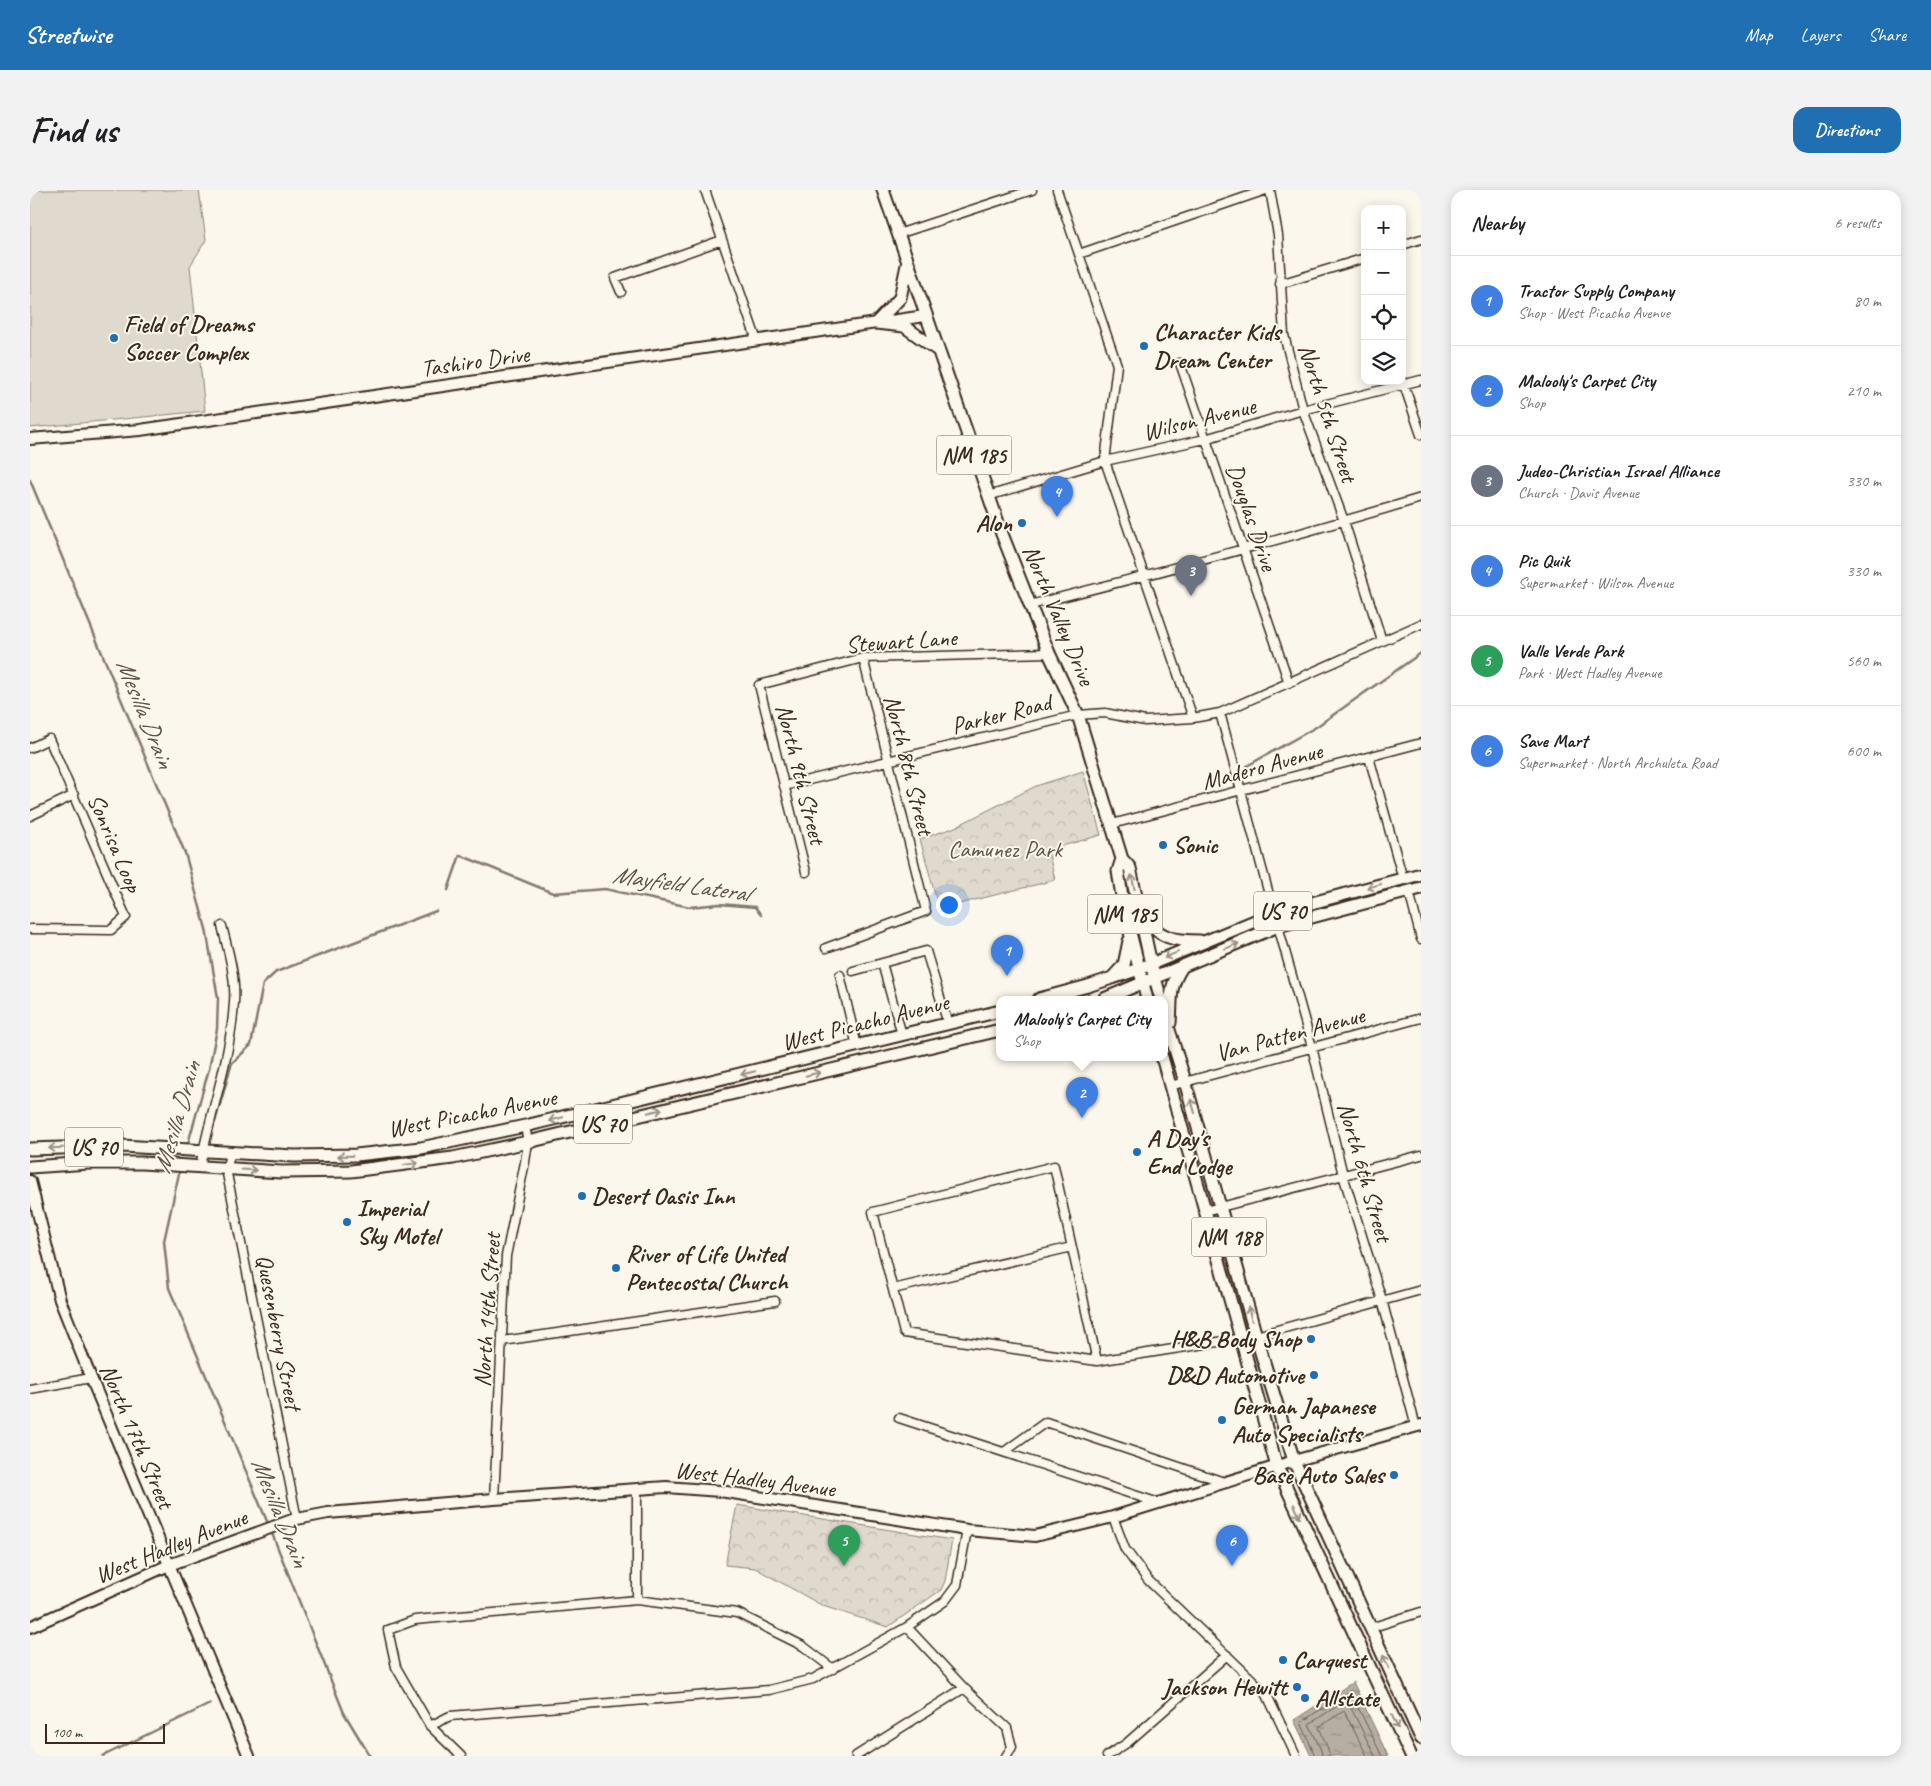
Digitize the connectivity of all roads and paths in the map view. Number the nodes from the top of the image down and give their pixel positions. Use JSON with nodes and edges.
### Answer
{"nodes":[{"id":1,"x":705,"y":190,"type":"edge"},
{"id":2,"x":883,"y":190,"type":"edge"},
{"id":3,"x":1032,"y":190,"type":"edge"},
{"id":4,"x":1057,"y":190,"type":"edge"},
{"id":5,"x":1266,"y":190,"type":"edge"},
{"id":6,"x":1270,"y":190,"type":"edge"},
{"id":7,"x":898,"y":234,"type":"junction"},
{"id":8,"x":1421,"y":239,"type":"edge"},
{"id":9,"x":722,"y":240,"type":"junction"},
{"id":10,"x":1406,"y":244,"type":"edge"},
{"id":11,"x":1079,"y":254,"type":"junction"},
{"id":12,"x":1361,"y":262,"type":"edge"},
{"id":13,"x":908,"y":264,"type":"junction"},
{"id":14,"x":1280,"y":284,"type":"junction"},
{"id":15,"x":620,"y":292,"type":"dead end"},
{"id":16,"x":925,"y":316,"type":"junction"},
{"id":17,"x":876,"y":323,"type":"junction"},
{"id":18,"x":757,"y":341,"type":"junction"},
{"id":19,"x":937,"y":349,"type":"junction"},
{"id":20,"x":1180,"y":363,"type":"dead end"},
{"id":21,"x":1421,"y":380,"type":"edge"},
{"id":22,"x":1406,"y":382,"type":"edge"},
{"id":23,"x":1396,"y":385,"type":"edge"},
{"id":24,"x":1404,"y":385,"type":"edge"},
{"id":25,"x":1304,"y":410,"type":"junction"},
{"id":26,"x":1421,"y":435,"type":"edge"},
{"id":27,"x":30,"y":439,"type":"edge"},
{"id":28,"x":1205,"y":439,"type":"junction"},
{"id":29,"x":1105,"y":461,"type":"junction"},
{"id":30,"x":988,"y":496,"type":"junction"},
{"id":31,"x":1421,"y":498,"type":"edge"},
{"id":32,"x":1344,"y":521,"type":"junction"},
{"id":33,"x":1244,"y":549,"type":"junction"},
{"id":34,"x":1145,"y":576,"type":"junction"},
{"id":35,"x":1030,"y":605,"type":"junction"},
{"id":36,"x":1421,"y":624,"type":"edge"},
{"id":37,"x":1382,"y":641,"type":"junction"},
{"id":38,"x":1049,"y":653,"type":"junction"},
{"id":39,"x":863,"y":658,"type":"junction"},
{"id":40,"x":1289,"y":683,"type":"junction"},
{"id":41,"x":759,"y":685,"type":"joint"},
{"id":42,"x":1220,"y":713,"type":"junction"},
{"id":43,"x":1078,"y":715,"type":"junction"},
{"id":44,"x":1194,"y":718,"type":"junction"},
{"id":45,"x":1421,"y":743,"type":"edge"},
{"id":46,"x":30,"y":748,"type":"edge"},
{"id":47,"x":1369,"y":757,"type":"junction"},
{"id":48,"x":890,"y":761,"type":"junction"},
{"id":49,"x":784,"y":786,"type":"junction"},
{"id":50,"x":1242,"y":791,"type":"junction"},
{"id":51,"x":74,"y":795,"type":"junction"},
{"id":52,"x":30,"y":816,"type":"edge"},
{"id":53,"x":1112,"y":824,"type":"junction"},
{"id":54,"x":1122,"y":859,"type":"junction"},
{"id":55,"x":806,"y":872,"type":"dead end"},
{"id":56,"x":1421,"y":874,"type":"edge"},
{"id":57,"x":1403,"y":879,"type":"junction"},
{"id":58,"x":1421,"y":888,"type":"edge"},
{"id":59,"x":1409,"y":891,"type":"junction"},
{"id":60,"x":1140,"y":912,"type":"junction"},
{"id":61,"x":1274,"y":913,"type":"junction"},
{"id":62,"x":222,"y":926,"type":"dead end"},
{"id":63,"x":1278,"y":926,"type":"junction"},
{"id":64,"x":30,"y":929,"type":"edge"},
{"id":65,"x":1130,"y":934,"type":"junction"},
{"id":66,"x":1421,"y":939,"type":"edge"},
{"id":67,"x":1204,"y":941,"type":"junction"},
{"id":68,"x":826,"y":948,"type":"dead end"},
{"id":69,"x":882,"y":963,"type":"junction"},
{"id":70,"x":1151,"y":964,"type":"junction"},
{"id":71,"x":1183,"y":966,"type":"junction"},
{"id":72,"x":1139,"y":969,"type":"junction"},
{"id":73,"x":853,"y":971,"type":"dead end"},
{"id":74,"x":840,"y":975,"type":"dead end"},
{"id":75,"x":1112,"y":978,"type":"junction"},
{"id":76,"x":1155,"y":979,"type":"junction"},
{"id":77,"x":1143,"y":984,"type":"junction"},
{"id":78,"x":1122,"y":993,"type":"junction"},
{"id":79,"x":1049,"y":996,"type":"edge"},
{"id":80,"x":1113,"y":996,"type":"edge"},
{"id":81,"x":1136,"y":996,"type":"edge"},
{"id":82,"x":1146,"y":996,"type":"edge"},
{"id":83,"x":1159,"y":996,"type":"edge"},
{"id":84,"x":996,"y":1012,"type":"edge"},
{"id":85,"x":1421,"y":1018,"type":"edge"},
{"id":86,"x":948,"y":1024,"type":"junction"},
{"id":87,"x":1168,"y":1026,"type":"edge"},
{"id":88,"x":996,"y":1031,"type":"edge"},
{"id":89,"x":1170,"y":1032,"type":"junction"},
{"id":90,"x":902,"y":1035,"type":"junction"},
{"id":91,"x":857,"y":1046,"type":"junction"},
{"id":92,"x":1312,"y":1047,"type":"junction"},
{"id":93,"x":1163,"y":1061,"type":"edge"},
{"id":94,"x":1185,"y":1081,"type":"junction"},
{"id":95,"x":1170,"y":1086,"type":"junction"},
{"id":96,"x":525,"y":1126,"type":"junction"},
{"id":97,"x":528,"y":1142,"type":"junction"},
{"id":98,"x":30,"y":1149,"type":"edge"},
{"id":99,"x":203,"y":1151,"type":"junction"},
{"id":100,"x":230,"y":1152,"type":"junction"},
{"id":101,"x":1421,"y":1155,"type":"edge"},
{"id":102,"x":30,"y":1167,"type":"edge"},
{"id":103,"x":200,"y":1167,"type":"junction"},
{"id":104,"x":226,"y":1169,"type":"junction"},
{"id":105,"x":1344,"y":1175,"type":"junction"},
{"id":106,"x":30,"y":1181,"type":"edge"},
{"id":107,"x":1221,"y":1207,"type":"junction"},
{"id":108,"x":1205,"y":1211,"type":"junction"},
{"id":109,"x":1072,"y":1247,"type":"junction"},
{"id":110,"x":893,"y":1290,"type":"junction"},
{"id":111,"x":1421,"y":1290,"type":"edge"},
{"id":112,"x":775,"y":1300,"type":"dead end"},
{"id":113,"x":1382,"y":1300,"type":"junction"},
{"id":114,"x":1256,"y":1336,"type":"junction"},
{"id":115,"x":1240,"y":1339,"type":"junction"},
{"id":116,"x":502,"y":1341,"type":"junction"},
{"id":117,"x":1097,"y":1361,"type":"junction"},
{"id":118,"x":90,"y":1378,"type":"junction"},
{"id":119,"x":30,"y":1389,"type":"edge"},
{"id":120,"x":899,"y":1418,"type":"dead end"},
{"id":121,"x":1419,"y":1426,"type":"edge"},
{"id":122,"x":1004,"y":1452,"type":"junction"},
{"id":123,"x":1294,"y":1461,"type":"junction"},
{"id":124,"x":1277,"y":1467,"type":"junction"},
{"id":125,"x":1227,"y":1483,"type":"junction"},
{"id":126,"x":637,"y":1489,"type":"junction"},
{"id":127,"x":494,"y":1499,"type":"junction"},
{"id":128,"x":1159,"y":1503,"type":"junction"},
{"id":129,"x":1113,"y":1517,"type":"junction"},
{"id":130,"x":298,"y":1519,"type":"junction"},
{"id":131,"x":967,"y":1530,"type":"junction"},
{"id":132,"x":169,"y":1564,"type":"junction"},
{"id":133,"x":637,"y":1600,"type":"junction"},
{"id":134,"x":1421,"y":1612,"type":"edge"},
{"id":135,"x":30,"y":1627,"type":"edge"},
{"id":136,"x":907,"y":1627,"type":"junction"},
{"id":137,"x":1370,"y":1628,"type":"junction"},
{"id":138,"x":1227,"y":1655,"type":"junction"},
{"id":139,"x":833,"y":1669,"type":"junction"},
{"id":140,"x":964,"y":1688,"type":"junction"},
{"id":141,"x":430,"y":1726,"type":"junction"},
{"id":142,"x":1421,"y":1738,"type":"edge"},
{"id":143,"x":249,"y":1756,"type":"edge"},
{"id":144,"x":461,"y":1756,"type":"edge"},
{"id":145,"x":856,"y":1756,"type":"edge"},
{"id":146,"x":1006,"y":1756,"type":"edge"},
{"id":147,"x":1108,"y":1756,"type":"edge"},
{"id":148,"x":1296,"y":1756,"type":"edge"},
{"id":149,"x":1411,"y":1756,"type":"edge"}],
"edges":[{"from":1,"to":9,"type":"street"},
{"from":2,"to":7,"type":"main road","name":"North Valley Drive","number":"NM 185"},
{"from":3,"to":7,"type":"street"},
{"from":4,"to":11,"type":"street"},
{"from":5,"to":11,"type":"street"},
{"from":6,"to":14,"type":"street","name":"North 5th Street"},
{"from":7,"to":13,"type":"main road","name":"North Valley Drive","number":"NM 185"},
{"from":8,"to":10,"type":"street"},
{"from":9,"to":15,"type":"street"},
{"from":9,"to":18,"type":"street"},
{"from":11,"to":29,"type":"street"},
{"from":12,"to":14,"type":"street"},
{"from":13,"to":16,"type":"main road","name":"North Valley Drive","number":"NM 185"},
{"from":13,"to":17,"type":"main road"},
{"from":14,"to":25,"type":"street","name":"North 5th Street"},
{"from":16,"to":17,"type":"street","name":"Tashiro Drive"},
{"from":16,"to":19,"type":"main road","name":"North Valley Drive","number":"NM 185"},
{"from":17,"to":18,"type":"street","name":"Tashiro Drive"},
{"from":17,"to":19,"type":"main road"},
{"from":18,"to":27,"type":"street","name":"Tashiro Drive"},
{"from":19,"to":30,"type":"main road","name":"North Valley Drive","number":"NM 185"},
{"from":20,"to":28,"type":"street","name":"Douglas Drive"},
{"from":21,"to":22,"type":"street","name":"Wilson Avenue"},
{"from":23,"to":25,"type":"street","name":"Wilson Avenue"},
{"from":24,"to":26,"type":"street"},
{"from":25,"to":28,"type":"street","name":"Wilson Avenue"},
{"from":25,"to":32,"type":"street","name":"North 5th Street"},
{"from":28,"to":29,"type":"street","name":"Wilson Avenue"},
{"from":28,"to":33,"type":"street","name":"Douglas Drive"},
{"from":29,"to":30,"type":"street","name":"Wilson Avenue"},
{"from":29,"to":34,"type":"street"},
{"from":30,"to":35,"type":"main road","name":"North Valley Drive","number":"NM 185"},
{"from":31,"to":32,"type":"street"},
{"from":32,"to":33,"type":"street"},
{"from":32,"to":37,"type":"street","name":"North 5th Street"},
{"from":33,"to":34,"type":"street"},
{"from":33,"to":40,"type":"street","name":"Douglas Drive"},
{"from":34,"to":35,"type":"street"},
{"from":34,"to":44,"type":"street"},
{"from":35,"to":38,"type":"main road","name":"North Valley Drive","number":"NM 185"},
{"from":36,"to":37,"type":"street","name":"Parker Road"},
{"from":37,"to":40,"type":"street","name":"Parker Road"},
{"from":38,"to":39,"type":"street","name":"Stewart Lane"},
{"from":38,"to":43,"type":"main road","name":"North Valley Drive","number":"NM 185"},
{"from":39,"to":41,"type":"street","name":"Stewart Lane"},
{"from":39,"to":48,"type":"street","name":"North 8th Street"},
{"from":40,"to":42,"type":"street","name":"Parker Road"},
{"from":41,"to":49,"type":"street","name":"North 9th Street"},
{"from":42,"to":44,"type":"street","name":"Parker Road"},
{"from":42,"to":50,"type":"street"},
{"from":43,"to":44,"type":"street","name":"Parker Road"},
{"from":43,"to":48,"type":"street","name":"Parker Road"},
{"from":43,"to":53,"type":"main road","name":"North Valley Drive","number":"NM 185"},
{"from":45,"to":47,"type":"street","name":"Madero Avenue"},
{"from":46,"to":51,"type":"street","name":"Sonrisa Loop"},
{"from":47,"to":50,"type":"street","name":"Madero Avenue"},
{"from":47,"to":57,"type":"street"},
{"from":48,"to":49,"type":"street","name":"Parker Road"},
{"from":48,"to":68,"type":"street","name":"North 8th Street"},
{"from":49,"to":55,"type":"street","name":"North 9th Street"},
{"from":50,"to":53,"type":"street","name":"Madero Avenue"},
{"from":50,"to":61,"type":"street"},
{"from":51,"to":52,"type":"street"},
{"from":51,"to":64,"type":"street","name":"Sonrisa Loop"},
{"from":53,"to":54,"type":"main road","name":"North Valley Drive","number":"NM 185"},
{"from":60,"to":54,"type":"main road","name":"North Valley Drive","number":"NM 185","one_way":true},
{"from":54,"to":65,"type":"main road","name":"North Valley Drive","number":"NM 185"},
{"from":56,"to":57,"type":"main road","number":"US 70"},
{"from":57,"to":61,"type":"main road","number":"US 70","one_way":true},
{"from":58,"to":59,"type":"main road","number":"US 70"},
{"from":59,"to":63,"type":"main road","number":"US 70"},
{"from":59,"to":66,"type":"street"},
{"from":60,"to":67,"type":"main road"},
{"from":60,"to":70,"type":"main road","name":"North Valley Drive","number":"NM 185"},
{"from":61,"to":67,"type":"main road","number":"US 70"},
{"from":62,"to":99,"type":"street"},
{"from":71,"to":63,"type":"main road","number":"US 70","one_way":true},
{"from":63,"to":92,"type":"street","name":"North 6th Street"},
{"from":65,"to":72,"type":"main road","name":"North Valley Drive","number":"NM 185"},
{"from":65,"to":75,"type":"main road"},
{"from":67,"to":70,"type":"main road","number":"US 70","one_way":true},
{"from":69,"to":73,"type":"street"},
{"from":69,"to":86,"type":"street"},
{"from":69,"to":90,"type":"street"},
{"from":70,"to":72,"type":"main road","number":"US 70"},
{"from":70,"to":76,"type":"main road","name":"North Valley Drive","number":"NM 185"},
{"from":71,"to":76,"type":"main road","number":"US 70"},
{"from":71,"to":89,"type":"main road"},
{"from":72,"to":75,"type":"main road","number":"US 70"},
{"from":72,"to":77,"type":"main road","name":"North Valley Drive"},
{"from":74,"to":91,"type":"street"},
{"from":75,"to":79,"type":"main road","number":"US 70"},
{"from":76,"to":77,"type":"main road","number":"US 70"},
{"from":76,"to":83,"type":"main road","name":"North Valley Drive"},
{"from":77,"to":78,"type":"main road","number":"US 70"},
{"from":77,"to":82,"type":"main road","name":"North Valley Drive"},
{"from":78,"to":80,"type":"main road","number":"US 70"},
{"from":78,"to":81,"type":"main road"},
{"from":84,"to":86,"type":"main road","name":"West Picacho Avenue","number":"US 70"},
{"from":85,"to":92,"type":"street","name":"Van Patten Avenue"},
{"from":86,"to":90,"type":"main road","name":"West Picacho Avenue","number":"US 70"},
{"from":87,"to":89,"type":"main road","number":"NM 188"},
{"from":97,"to":88,"type":"main road","name":"West Picacho Avenue","number":"US 70","one_way":true},
{"from":89,"to":94,"type":"main road","number":"NM 188"},
{"from":90,"to":91,"type":"main road","name":"West Picacho Avenue","number":"US 70"},
{"from":91,"to":96,"type":"main road","name":"West Picacho Avenue","number":"US 70","one_way":true},
{"from":92,"to":94,"type":"street","name":"Van Patten Avenue"},
{"from":92,"to":105,"type":"street","name":"North 6th Street"},
{"from":93,"to":95,"type":"main road","number":"NM 188"},
{"from":94,"to":95,"type":"street","name":"Van Patten Avenue"},
{"from":107,"to":94,"type":"main road","number":"NM 188","one_way":true},
{"from":95,"to":108,"type":"main road","number":"NM 188"},
{"from":96,"to":97,"type":"street","name":"North 14th Street"},
{"from":96,"to":100,"type":"main road","name":"West Picacho Avenue","number":"US 70","one_way":true},
{"from":104,"to":97,"type":"main road","name":"West Picacho Avenue","number":"US 70","one_way":true},
{"from":97,"to":116,"type":"street","name":"North 14th Street"},
{"from":99,"to":98,"type":"main road","name":"West Picacho Avenue","number":"US 70","one_way":true},
{"from":99,"to":100,"type":"main road","name":"West Picacho Avenue","number":"US 70"},
{"from":99,"to":103,"type":"street"},
{"from":100,"to":104,"type":"street","name":"Quesenberry Street"},
{"from":101,"to":105,"type":"street"},
{"from":102,"to":103,"type":"main road","name":"West Picacho Avenue","number":"US 70"},
{"from":103,"to":104,"type":"main road","name":"West Picacho Avenue","number":"US 70"},
{"from":104,"to":130,"type":"street","name":"Quesenberry Street"},
{"from":105,"to":107,"type":"street"},
{"from":105,"to":113,"type":"street","name":"North 6th Street"},
{"from":106,"to":118,"type":"street","name":"North 17th Street"},
{"from":107,"to":108,"type":"street"},
{"from":114,"to":107,"type":"main road","number":"NM 188","one_way":true},
{"from":108,"to":115,"type":"main road","number":"NM 188"},
{"from":109,"to":110,"type":"street"},
{"from":109,"to":110,"type":"street"},
{"from":109,"to":117,"type":"street"},
{"from":110,"to":117,"type":"street"},
{"from":111,"to":113,"type":"street"},
{"from":112,"to":116,"type":"street"},
{"from":113,"to":114,"type":"street"},
{"from":113,"to":121,"type":"street","name":"North 6th Street"},
{"from":114,"to":115,"type":"street"},
{"from":114,"to":123,"type":"main road","number":"NM 188"},
{"from":115,"to":117,"type":"street"},
{"from":115,"to":124,"type":"main road","number":"NM 188"},
{"from":116,"to":127,"type":"street","name":"North 14th Street"},
{"from":118,"to":119,"type":"street"},
{"from":118,"to":132,"type":"street","name":"North 17th Street"},
{"from":120,"to":122,"type":"street"},
{"from":121,"to":123,"type":"street","name":"West Hadley Avenue"},
{"from":122,"to":125,"type":"street"},
{"from":122,"to":128,"type":"street"},
{"from":123,"to":124,"type":"street","name":"West Hadley Avenue"},
{"from":123,"to":137,"type":"main road","number":"NM 188"},
{"from":124,"to":125,"type":"street","name":"West Hadley Avenue"},
{"from":124,"to":149,"type":"main road","number":"NM 188","one_way":true},
{"from":125,"to":128,"type":"street","name":"West Hadley Avenue"},
{"from":126,"to":127,"type":"street","name":"West Hadley Avenue"},
{"from":126,"to":131,"type":"street","name":"West Hadley Avenue"},
{"from":126,"to":133,"type":"street"},
{"from":127,"to":130,"type":"street","name":"West Hadley Avenue"},
{"from":128,"to":129,"type":"street","name":"West Hadley Avenue"},
{"from":129,"to":131,"type":"street","name":"West Hadley Avenue"},
{"from":129,"to":138,"type":"street"},
{"from":130,"to":132,"type":"street","name":"West Hadley Avenue"},
{"from":131,"to":136,"type":"street"},
{"from":132,"to":135,"type":"street","name":"West Hadley Avenue"},
{"from":132,"to":143,"type":"street","name":"North 17th Street"},
{"from":133,"to":139,"type":"street"},
{"from":133,"to":141,"type":"street"},
{"from":134,"to":137,"type":"street"},
{"from":136,"to":139,"type":"street"},
{"from":136,"to":140,"type":"street"},
{"from":142,"to":137,"type":"main road","number":"NM 188","one_way":true},
{"from":138,"to":147,"type":"street"},
{"from":138,"to":148,"type":"street"},
{"from":139,"to":141,"type":"street"},
{"from":140,"to":145,"type":"street"},
{"from":140,"to":146,"type":"street"},
{"from":141,"to":144,"type":"street"}]}
